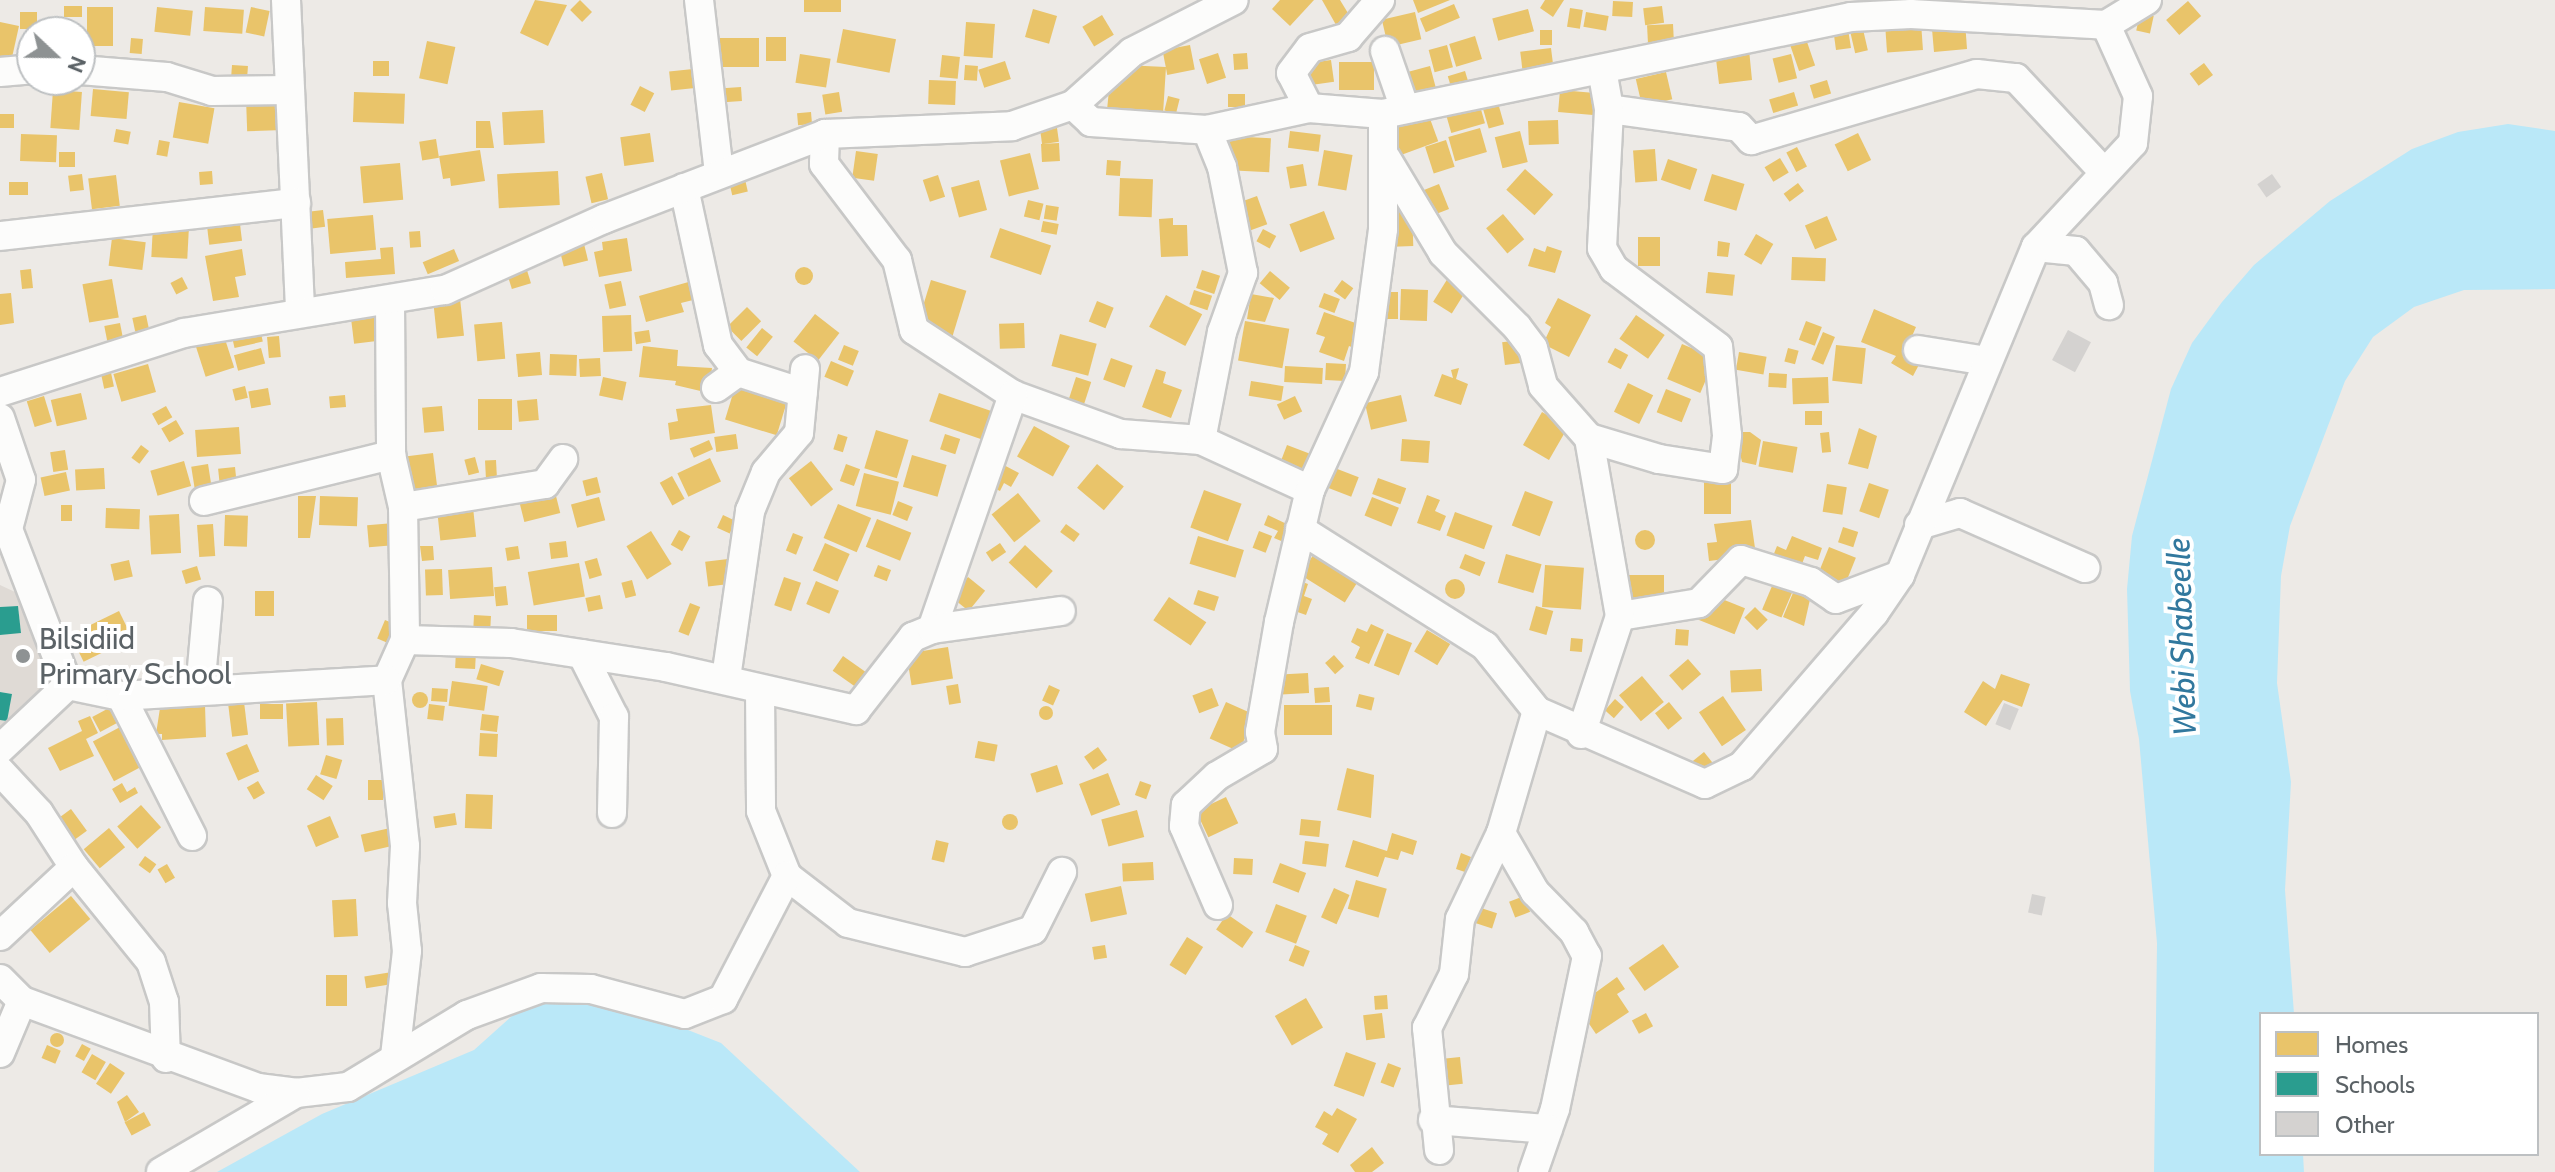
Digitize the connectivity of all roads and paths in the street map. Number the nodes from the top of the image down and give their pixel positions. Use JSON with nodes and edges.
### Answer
{"nodes":[{"id":1,"x":286,"y":0,"type":"edge"},
{"id":2,"x":699,"y":0,"type":"edge"},
{"id":3,"x":1234,"y":0,"type":"edge"},
{"id":4,"x":1380,"y":0,"type":"edge"},
{"id":5,"x":2147,"y":0,"type":"edge"},
{"id":6,"x":1873,"y":7,"type":"edge"},
{"id":7,"x":2106,"y":25,"type":"junction"},
{"id":8,"x":1385,"y":51,"type":"dead end"},
{"id":9,"x":1602,"y":70,"type":"junction"},
{"id":10,"x":96,"y":71,"type":"edge"},
{"id":11,"x":287,"y":90,"type":"junction"},
{"id":12,"x":1073,"y":105,"type":"junction"},
{"id":13,"x":1309,"y":108,"type":"junction"},
{"id":14,"x":1609,"y":109,"type":"junction"},
{"id":15,"x":1394,"y":112,"type":"junction"},
{"id":16,"x":1207,"y":130,"type":"junction"},
{"id":17,"x":825,"y":134,"type":"junction"},
{"id":18,"x":1386,"y":158,"type":"junction"},
{"id":19,"x":2104,"y":172,"type":"junction"},
{"id":20,"x":719,"y":174,"type":"junction"},
{"id":21,"x":684,"y":188,"type":"junction"},
{"id":22,"x":296,"y":203,"type":"junction"},
{"id":23,"x":0,"y":236,"type":"edge"},
{"id":24,"x":2036,"y":247,"type":"junction"},
{"id":25,"x":390,"y":301,"type":"junction"},
{"id":26,"x":2109,"y":305,"type":"dead end"},
{"id":27,"x":300,"y":311,"type":"junction"},
{"id":28,"x":1918,"y":350,"type":"dead end"},
{"id":29,"x":1987,"y":361,"type":"junction"},
{"id":30,"x":0,"y":392,"type":"edge"},
{"id":31,"x":1013,"y":395,"type":"junction"},
{"id":32,"x":0,"y":418,"type":"edge"},
{"id":33,"x":1589,"y":438,"type":"junction"},
{"id":34,"x":1201,"y":440,"type":"junction"},
{"id":35,"x":391,"y":455,"type":"junction"},
{"id":36,"x":563,"y":459,"type":"dead end"},
{"id":37,"x":1310,"y":490,"type":"junction"},
{"id":38,"x":204,"y":501,"type":"dead end"},
{"id":39,"x":403,"y":507,"type":"junction"},
{"id":40,"x":1919,"y":525,"type":"junction"},
{"id":41,"x":1300,"y":529,"type":"junction"},
{"id":42,"x":2085,"y":568,"type":"dead end"},
{"id":43,"x":1900,"y":575,"type":"junction"},
{"id":44,"x":208,"y":601,"type":"dead end"},
{"id":45,"x":1061,"y":611,"type":"dead end"},
{"id":46,"x":1620,"y":616,"type":"junction"},
{"id":47,"x":932,"y":629,"type":"junction"},
{"id":48,"x":405,"y":640,"type":"junction"},
{"id":49,"x":582,"y":654,"type":"junction"},
{"id":50,"x":726,"y":678,"type":"junction"},
{"id":51,"x":387,"y":680,"type":"junction"},
{"id":52,"x":68,"y":685,"type":"junction"},
{"id":53,"x":200,"y":690,"type":"junction"},
{"id":54,"x":760,"y":691,"type":"junction"},
{"id":55,"x":121,"y":696,"type":"junction"},
{"id":56,"x":1537,"y":711,"type":"junction"},
{"id":57,"x":1581,"y":734,"type":"junction"},
{"id":58,"x":0,"y":749,"type":"edge"},
{"id":59,"x":0,"y":771,"type":"edge"},
{"id":60,"x":612,"y":813,"type":"dead end"},
{"id":61,"x":1501,"y":833,"type":"junction"},
{"id":62,"x":192,"y":836,"type":"dead end"},
{"id":63,"x":74,"y":867,"type":"junction"},
{"id":64,"x":1062,"y":872,"type":"dead end"},
{"id":65,"x":787,"y":876,"type":"junction"},
{"id":66,"x":1218,"y":905,"type":"dead end"},
{"id":67,"x":0,"y":936,"type":"edge"},
{"id":68,"x":0,"y":979,"type":"edge"},
{"id":69,"x":22,"y":1001,"type":"junction"},
{"id":70,"x":0,"y":1053,"type":"edge"},
{"id":71,"x":395,"y":1057,"type":"junction"},
{"id":72,"x":166,"y":1058,"type":"junction"},
{"id":73,"x":296,"y":1093,"type":"junction"},
{"id":74,"x":1433,"y":1120,"type":"junction"},
{"id":75,"x":1548,"y":1129,"type":"junction"},
{"id":76,"x":1439,"y":1150,"type":"dead end"},
{"id":77,"x":161,"y":1172,"type":"edge"},
{"id":78,"x":1533,"y":1172,"type":"edge"}],
"edges":[{"from":1,"to":11,"type":"street"},
{"from":2,"to":20,"type":"street"},
{"from":3,"to":12,"type":"street"},
{"from":4,"to":13,"type":"street"},
{"from":5,"to":7,"type":"street"},
{"from":6,"to":7,"type":"street"},
{"from":6,"to":9,"type":"street"},
{"from":7,"to":19,"type":"street"},
{"from":8,"to":15,"type":"street"},
{"from":9,"to":14,"type":"street"},
{"from":9,"to":15,"type":"street"},
{"from":10,"to":11,"type":"street"},
{"from":11,"to":22,"type":"street"},
{"from":12,"to":16,"type":"street"},
{"from":12,"to":17,"type":"street"},
{"from":13,"to":15,"type":"street"},
{"from":13,"to":16,"type":"street"},
{"from":14,"to":19,"type":"street"},
{"from":14,"to":33,"type":"street"},
{"from":15,"to":18,"type":"street"},
{"from":16,"to":34,"type":"street"},
{"from":17,"to":20,"type":"street"},
{"from":17,"to":31,"type":"street"},
{"from":18,"to":33,"type":"street"},
{"from":18,"to":37,"type":"street"},
{"from":19,"to":24,"type":"street"},
{"from":20,"to":21,"type":"street"},
{"from":21,"to":25,"type":"street"},
{"from":21,"to":50,"type":"street"},
{"from":22,"to":23,"type":"street"},
{"from":22,"to":27,"type":"street"},
{"from":24,"to":26,"type":"street"},
{"from":24,"to":29,"type":"street"},
{"from":25,"to":27,"type":"street"},
{"from":25,"to":35,"type":"street"},
{"from":27,"to":30,"type":"street"},
{"from":28,"to":29,"type":"street"},
{"from":29,"to":40,"type":"street"},
{"from":31,"to":34,"type":"street"},
{"from":31,"to":47,"type":"street"},
{"from":32,"to":52,"type":"street"},
{"from":33,"to":46,"type":"street"},
{"from":34,"to":37,"type":"street"},
{"from":35,"to":38,"type":"street"},
{"from":35,"to":39,"type":"street"},
{"from":36,"to":39,"type":"street"},
{"from":37,"to":41,"type":"street"},
{"from":39,"to":48,"type":"street"},
{"from":40,"to":42,"type":"street"},
{"from":40,"to":43,"type":"street"},
{"from":41,"to":56,"type":"street"},
{"from":41,"to":66,"type":"street"},
{"from":43,"to":46,"type":"street"},
{"from":43,"to":57,"type":"street"},
{"from":44,"to":53,"type":"street"},
{"from":45,"to":47,"type":"street"},
{"from":46,"to":57,"type":"street"},
{"from":47,"to":54,"type":"street"},
{"from":48,"to":49,"type":"street"},
{"from":48,"to":51,"type":"street"},
{"from":49,"to":50,"type":"street"},
{"from":49,"to":60,"type":"street"},
{"from":50,"to":54,"type":"street"},
{"from":51,"to":53,"type":"street"},
{"from":51,"to":71,"type":"street"},
{"from":52,"to":55,"type":"street"},
{"from":52,"to":58,"type":"street"},
{"from":53,"to":55,"type":"street"},
{"from":54,"to":65,"type":"street"},
{"from":55,"to":62,"type":"street"},
{"from":56,"to":57,"type":"street"},
{"from":56,"to":61,"type":"street"},
{"from":59,"to":63,"type":"street"},
{"from":61,"to":74,"type":"street"},
{"from":61,"to":75,"type":"street"},
{"from":63,"to":67,"type":"street"},
{"from":63,"to":72,"type":"street"},
{"from":64,"to":65,"type":"street"},
{"from":65,"to":71,"type":"street"},
{"from":68,"to":69,"type":"street"},
{"from":69,"to":70,"type":"street"},
{"from":69,"to":72,"type":"street"},
{"from":71,"to":73,"type":"street"},
{"from":72,"to":73,"type":"street"},
{"from":73,"to":77,"type":"street"},
{"from":74,"to":75,"type":"street"},
{"from":74,"to":76,"type":"street"},
{"from":75,"to":78,"type":"street"}]}
